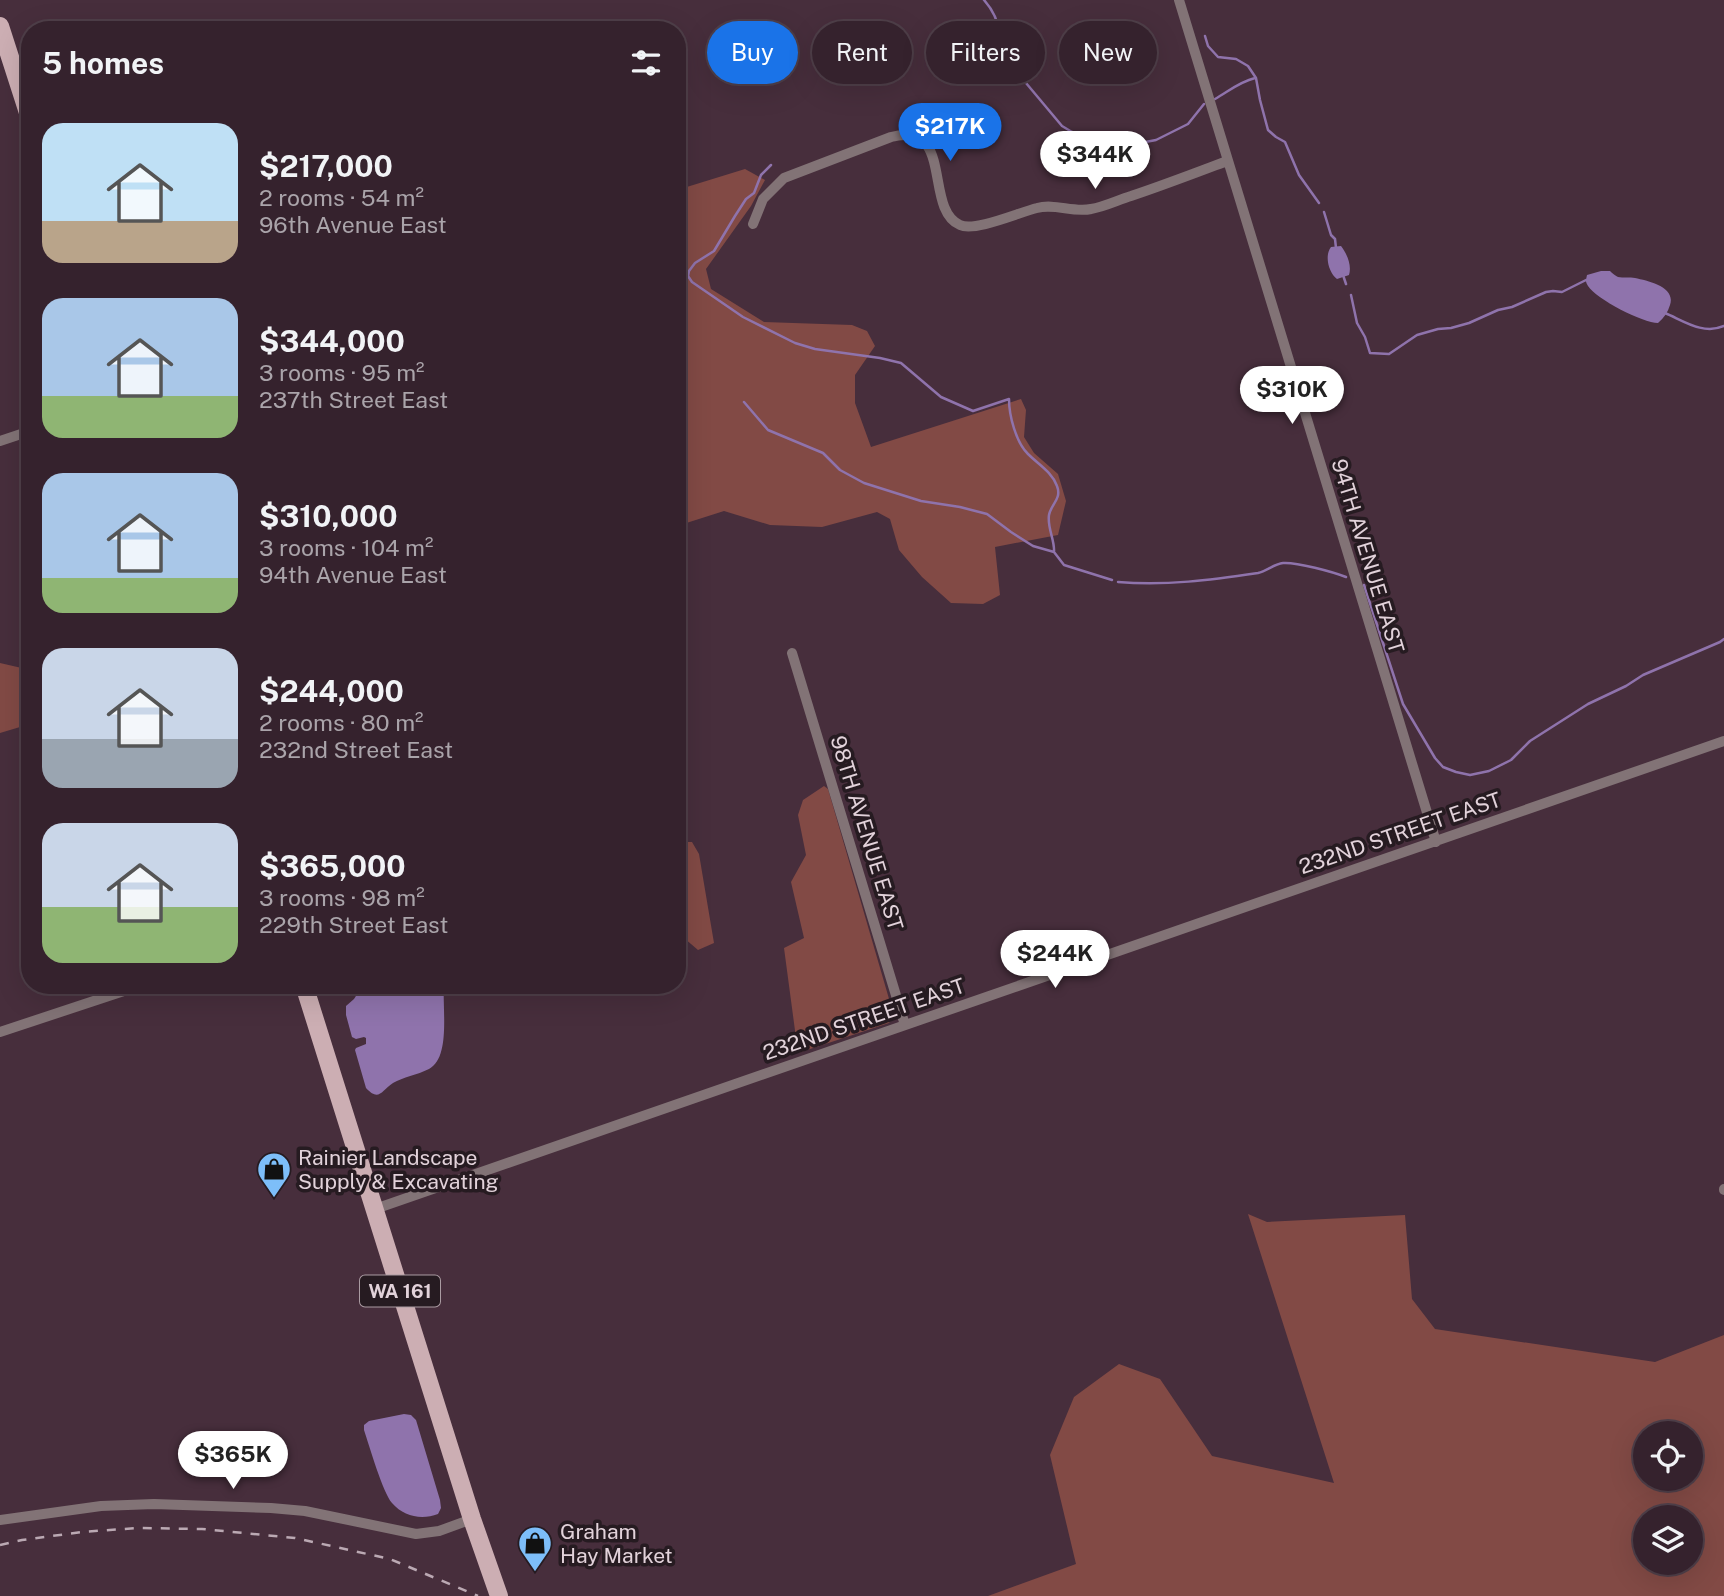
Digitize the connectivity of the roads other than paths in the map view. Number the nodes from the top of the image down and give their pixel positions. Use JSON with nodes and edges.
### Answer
{"nodes":[{"id":1,"x":1179,"y":0,"type":"edge"},
{"id":2,"x":0,"y":26,"type":"edge"},
{"id":3,"x":21,"y":91,"type":"edge"},
{"id":4,"x":1227,"y":161,"type":"junction"},
{"id":5,"x":753,"y":225,"type":"dead end"},
{"id":6,"x":21,"y":434,"type":"edge"},
{"id":7,"x":0,"y":441,"type":"edge"},
{"id":8,"x":792,"y":653,"type":"dead end"},
{"id":9,"x":1724,"y":741,"type":"edge"},
{"id":10,"x":1436,"y":842,"type":"junction"},
{"id":11,"x":115,"y":994,"type":"edge"},
{"id":12,"x":307,"y":994,"type":"edge"},
{"id":13,"x":905,"y":1025,"type":"junction"},
{"id":14,"x":0,"y":1032,"type":"edge"},
{"id":15,"x":375,"y":1209,"type":"junction"},
{"id":16,"x":472,"y":1519,"type":"junction"},
{"id":17,"x":0,"y":1520,"type":"edge"},
{"id":18,"x":499,"y":1596,"type":"edge"}],
"edges":[{"from":1,"to":4,"type":"street","name":"94TH AVENUE EAST"},
{"from":2,"to":3,"type":"main road"},
{"from":4,"to":5,"type":"street"},
{"from":4,"to":10,"type":"street","name":"94TH AVENUE EAST"},
{"from":6,"to":7,"type":"street"},
{"from":8,"to":13,"type":"street","name":"98TH AVENUE EAST"},
{"from":9,"to":10,"type":"street","name":"232ND STREET EAST"},
{"from":10,"to":13,"type":"street","name":"232ND STREET EAST"},
{"from":11,"to":14,"type":"street"},
{"from":12,"to":15,"type":"main road","number":"WA 161"},
{"from":13,"to":15,"type":"street","name":"232ND STREET EAST"},
{"from":15,"to":16,"type":"main road","number":"WA 161"},
{"from":16,"to":17,"type":"street"},
{"from":16,"to":18,"type":"main road","number":"WA 161"}]}
